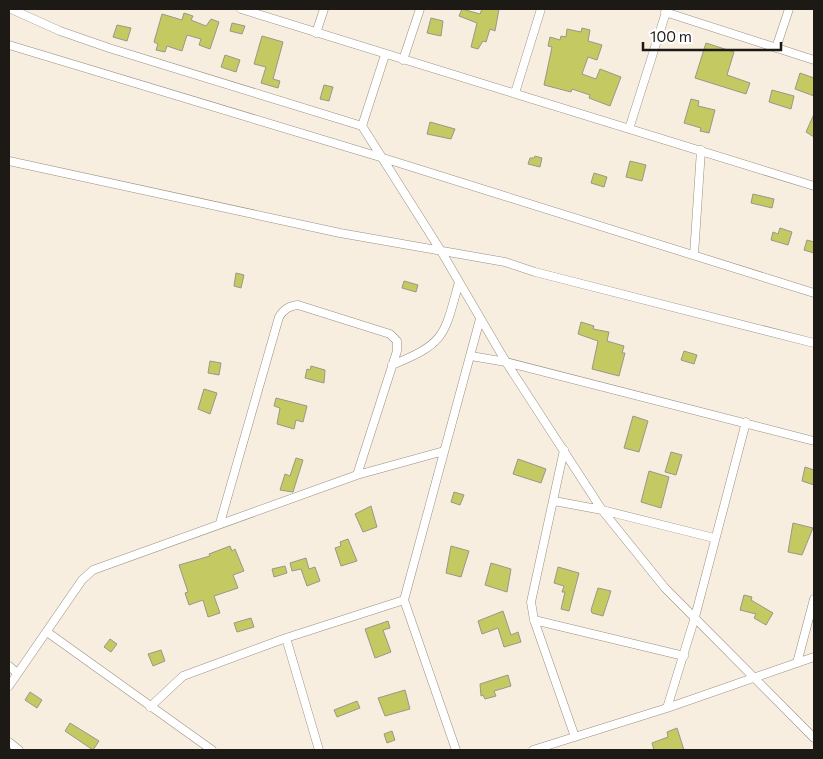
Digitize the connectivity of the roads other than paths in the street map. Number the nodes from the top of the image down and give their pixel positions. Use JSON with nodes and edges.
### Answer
{"nodes":[{"id":1,"x":11,"y":9,"type":"edge"},
{"id":2,"x":241,"y":9,"type":"edge"},
{"id":3,"x":324,"y":9,"type":"edge"},
{"id":4,"x":420,"y":9,"type":"edge"},
{"id":5,"x":541,"y":9,"type":"edge"},
{"id":6,"x":789,"y":9,"type":"edge"},
{"id":7,"x":666,"y":10,"type":"edge"},
{"id":8,"x":316,"y":33,"type":"junction"},
{"id":9,"x":9,"y":45,"type":"edge"},
{"id":10,"x":776,"y":48,"type":"junction"},
{"id":11,"x":385,"y":55,"type":"junction"},
{"id":12,"x":403,"y":60,"type":"junction"},
{"id":13,"x":814,"y":60,"type":"edge"},
{"id":14,"x":515,"y":93,"type":"junction"},
{"id":15,"x":362,"y":126,"type":"junction"},
{"id":16,"x":629,"y":129,"type":"junction"},
{"id":17,"x":701,"y":150,"type":"junction"},
{"id":18,"x":380,"y":157,"type":"junction"},
{"id":19,"x":9,"y":161,"type":"edge"},
{"id":20,"x":814,"y":186,"type":"edge"},
{"id":21,"x":441,"y":251,"type":"junction"},
{"id":22,"x":694,"y":255,"type":"junction"},
{"id":23,"x":459,"y":282,"type":"junction"},
{"id":24,"x":814,"y":293,"type":"edge"},
{"id":25,"x":480,"y":319,"type":"junction"},
{"id":26,"x":814,"y":343,"type":"edge"},
{"id":27,"x":471,"y":356,"type":"junction"},
{"id":28,"x":506,"y":362,"type":"junction"},
{"id":29,"x":392,"y":366,"type":"junction"},
{"id":30,"x":746,"y":422,"type":"junction"},
{"id":31,"x":814,"y":441,"type":"edge"},
{"id":32,"x":444,"y":450,"type":"junction"},
{"id":33,"x":564,"y":450,"type":"junction"},
{"id":34,"x":358,"y":475,"type":"junction"},
{"id":35,"x":554,"y":501,"type":"junction"},
{"id":36,"x":602,"y":510,"type":"junction"},
{"id":37,"x":220,"y":522,"type":"junction"},
{"id":38,"x":714,"y":538,"type":"junction"},
{"id":39,"x":814,"y":599,"type":"edge"},
{"id":40,"x":404,"y":600,"type":"junction"},
{"id":41,"x":695,"y":617,"type":"junction"},
{"id":42,"x":534,"y":620,"type":"junction"},
{"id":43,"x":48,"y":632,"type":"junction"},
{"id":44,"x":286,"y":638,"type":"junction"},
{"id":45,"x":684,"y":656,"type":"junction"},
{"id":46,"x":814,"y":658,"type":"edge"},
{"id":47,"x":797,"y":663,"type":"junction"},
{"id":48,"x":9,"y":666,"type":"edge"},
{"id":49,"x":17,"y":673,"type":"junction"},
{"id":50,"x":755,"y":679,"type":"junction"},
{"id":51,"x":9,"y":686,"type":"edge"},
{"id":52,"x":150,"y":707,"type":"junction"},
{"id":53,"x":667,"y":708,"type":"junction"},
{"id":54,"x":575,"y":737,"type":"junction"},
{"id":55,"x":814,"y":738,"type":"edge"},
{"id":56,"x":9,"y":742,"type":"edge"},
{"id":57,"x":19,"y":750,"type":"edge"},
{"id":58,"x":212,"y":750,"type":"edge"},
{"id":59,"x":320,"y":750,"type":"edge"},
{"id":60,"x":456,"y":750,"type":"edge"},
{"id":61,"x":533,"y":750,"type":"edge"}],
"edges":[{"from":1,"to":15,"type":"street"},
{"from":2,"to":8,"type":"street"},
{"from":3,"to":8,"type":"street"},
{"from":4,"to":12,"type":"street"},
{"from":5,"to":14,"type":"street"},
{"from":6,"to":10,"type":"street"},
{"from":7,"to":10,"type":"street"},
{"from":7,"to":16,"type":"street"},
{"from":8,"to":11,"type":"street"},
{"from":9,"to":18,"type":"street"},
{"from":10,"to":13,"type":"street"},
{"from":11,"to":12,"type":"street"},
{"from":11,"to":15,"type":"street"},
{"from":12,"to":14,"type":"street"},
{"from":14,"to":16,"type":"street"},
{"from":15,"to":18,"type":"street"},
{"from":16,"to":17,"type":"street"},
{"from":17,"to":20,"type":"street"},
{"from":17,"to":22,"type":"street"},
{"from":18,"to":21,"type":"street"},
{"from":18,"to":22,"type":"street"},
{"from":19,"to":21,"type":"street"},
{"from":21,"to":23,"type":"street"},
{"from":21,"to":26,"type":"street"},
{"from":22,"to":24,"type":"street"},
{"from":23,"to":25,"type":"street"},
{"from":23,"to":29,"type":"street"},
{"from":25,"to":27,"type":"street"},
{"from":25,"to":28,"type":"street"},
{"from":27,"to":28,"type":"street"},
{"from":27,"to":32,"type":"street"},
{"from":28,"to":30,"type":"street"},
{"from":28,"to":33,"type":"street"},
{"from":29,"to":34,"type":"street"},
{"from":29,"to":37,"type":"street"},
{"from":30,"to":31,"type":"street"},
{"from":30,"to":38,"type":"street"},
{"from":32,"to":34,"type":"street"},
{"from":32,"to":40,"type":"street"},
{"from":33,"to":35,"type":"street"},
{"from":33,"to":36,"type":"street"},
{"from":34,"to":37,"type":"street"},
{"from":35,"to":36,"type":"street"},
{"from":35,"to":42,"type":"street"},
{"from":36,"to":38,"type":"street"},
{"from":36,"to":41,"type":"street"},
{"from":37,"to":43,"type":"street"},
{"from":38,"to":41,"type":"street"},
{"from":39,"to":47,"type":"street"},
{"from":40,"to":44,"type":"street"},
{"from":40,"to":60,"type":"street"},
{"from":41,"to":45,"type":"street"},
{"from":41,"to":50,"type":"street"},
{"from":42,"to":45,"type":"street"},
{"from":42,"to":54,"type":"street"},
{"from":43,"to":49,"type":"street"},
{"from":43,"to":52,"type":"street"},
{"from":44,"to":52,"type":"street"},
{"from":44,"to":59,"type":"street"},
{"from":45,"to":53,"type":"street"},
{"from":46,"to":47,"type":"street"},
{"from":47,"to":50,"type":"street"},
{"from":48,"to":49,"type":"street"},
{"from":49,"to":51,"type":"street"},
{"from":50,"to":53,"type":"street"},
{"from":50,"to":55,"type":"street"},
{"from":52,"to":58,"type":"street"},
{"from":53,"to":54,"type":"street"},
{"from":54,"to":61,"type":"street"},
{"from":56,"to":57,"type":"street"}]}
